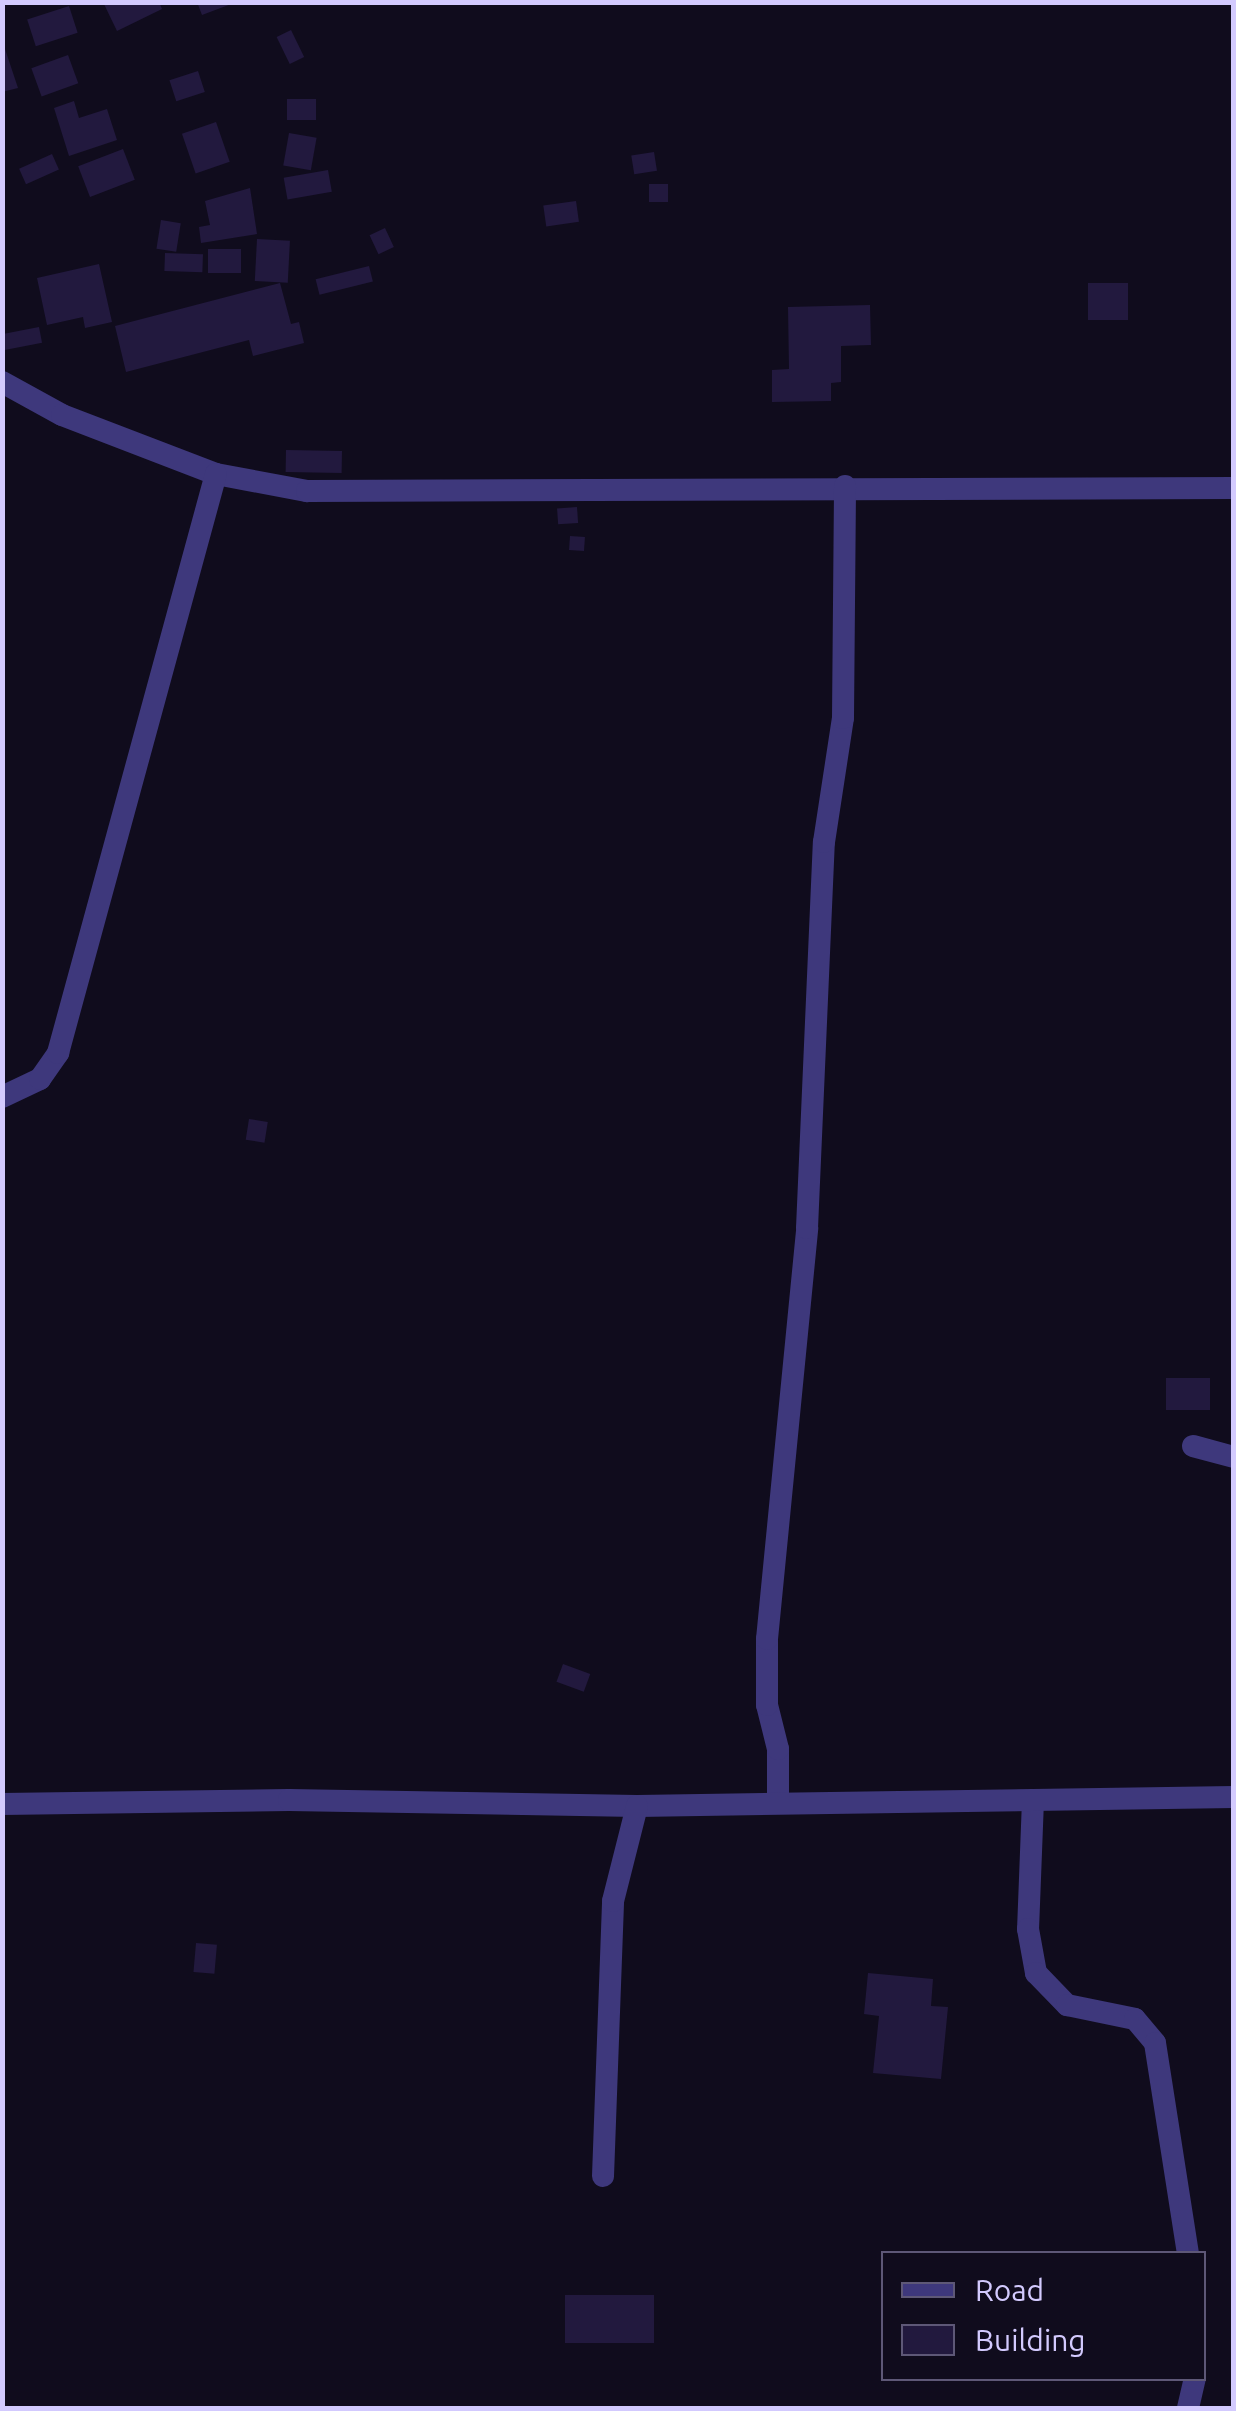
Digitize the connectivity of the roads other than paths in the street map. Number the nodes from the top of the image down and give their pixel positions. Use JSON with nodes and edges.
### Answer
{"nodes":[{"id":1,"x":2,"y":382,"type":"edge"},
{"id":2,"x":216,"y":474,"type":"junction"},
{"id":3,"x":845,"y":486,"type":"junction"},
{"id":4,"x":1234,"y":488,"type":"edge"},
{"id":5,"x":2,"y":1097,"type":"edge"},
{"id":6,"x":1193,"y":1446,"type":"dead end"},
{"id":7,"x":1234,"y":1457,"type":"edge"},
{"id":8,"x":1234,"y":1797,"type":"edge"},
{"id":9,"x":1033,"y":1800,"type":"junction"},
{"id":10,"x":778,"y":1803,"type":"junction"},
{"id":11,"x":2,"y":1804,"type":"edge"},
{"id":12,"x":637,"y":1806,"type":"junction"},
{"id":13,"x":603,"y":2176,"type":"dead end"},
{"id":14,"x":1188,"y":2251,"type":"edge"},
{"id":15,"x":1194,"y":2381,"type":"edge"},
{"id":16,"x":1188,"y":2408,"type":"edge"}],
"edges":[{"from":1,"to":2,"type":"street"},
{"from":2,"to":3,"type":"street"},
{"from":2,"to":5,"type":"street"},
{"from":3,"to":4,"type":"street"},
{"from":3,"to":10,"type":"street"},
{"from":6,"to":7,"type":"street"},
{"from":8,"to":9,"type":"street"},
{"from":9,"to":10,"type":"street"},
{"from":9,"to":14,"type":"street"},
{"from":10,"to":12,"type":"street"},
{"from":11,"to":12,"type":"street"},
{"from":12,"to":13,"type":"street"},
{"from":15,"to":16,"type":"street"}]}
